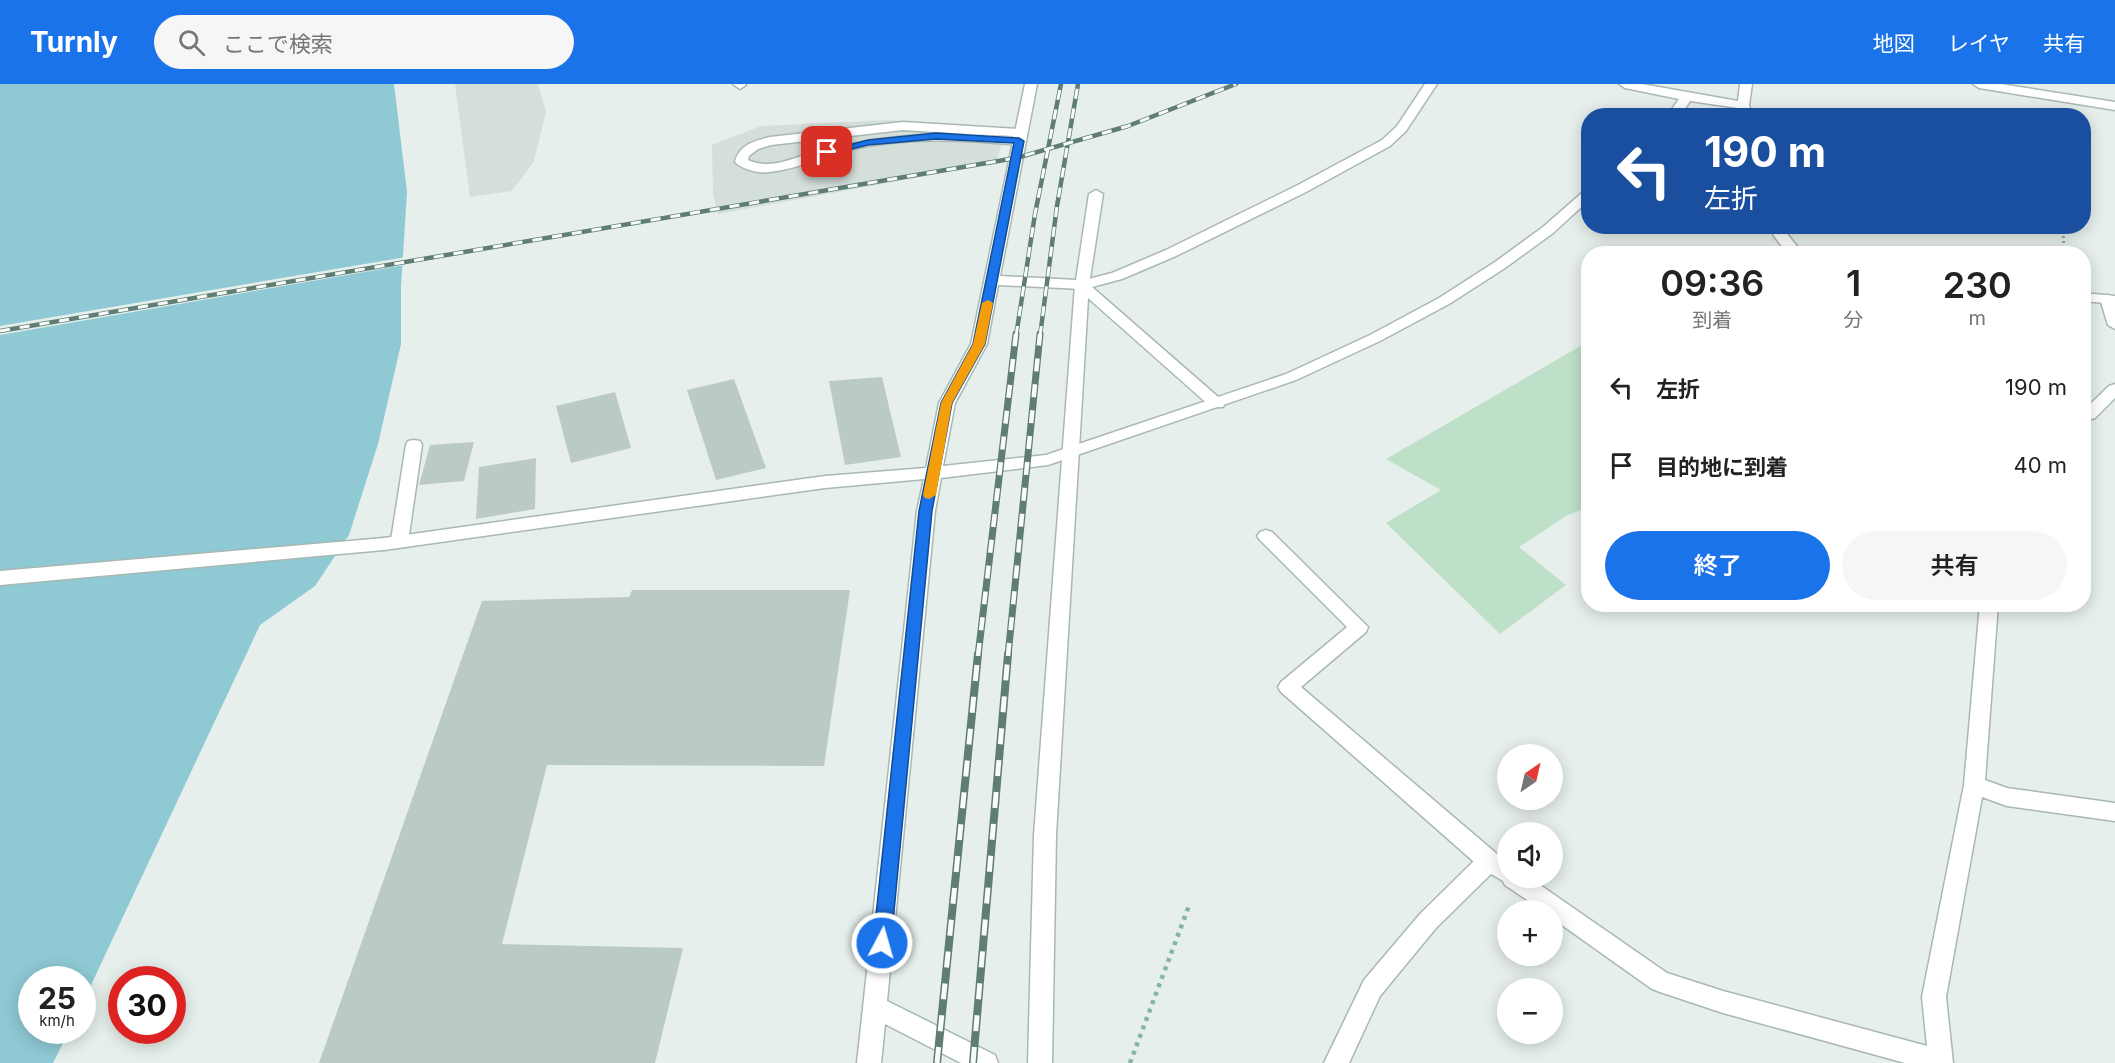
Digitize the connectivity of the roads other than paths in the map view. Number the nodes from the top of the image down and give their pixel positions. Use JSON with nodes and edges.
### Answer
{"nodes":[{"id":1,"x":1031,"y":84,"type":"edge"},
{"id":2,"x":1431,"y":84,"type":"edge"},
{"id":3,"x":1624,"y":84,"type":"edge"},
{"id":4,"x":1746,"y":84,"type":"edge"},
{"id":5,"x":1979,"y":84,"type":"edge"},
{"id":6,"x":1638,"y":85,"type":"edge"},
{"id":7,"x":1687,"y":97,"type":"junction"},
{"id":8,"x":2115,"y":106,"type":"edge"},
{"id":9,"x":1679,"y":108,"type":"edge"},
{"id":10,"x":1735,"y":108,"type":"edge"},
{"id":11,"x":1744,"y":108,"type":"edge"},
{"id":12,"x":1019,"y":137,"type":"junction"},
{"id":13,"x":1096,"y":194,"type":"dead end"},
{"id":14,"x":1581,"y":201,"type":"edge"},
{"id":15,"x":1780,"y":234,"type":"edge"},
{"id":16,"x":1789,"y":246,"type":"edge"},
{"id":17,"x":993,"y":280,"type":"junction"},
{"id":18,"x":1082,"y":285,"type":"junction"},
{"id":19,"x":2091,"y":298,"type":"edge"},
{"id":20,"x":2111,"y":300,"type":"edge"},
{"id":21,"x":2115,"y":325,"type":"edge"},
{"id":22,"x":2115,"y":388,"type":"edge"},
{"id":23,"x":1217,"y":403,"type":"junction"},
{"id":24,"x":2091,"y":412,"type":"edge"},
{"id":25,"x":414,"y":445,"type":"dead end"},
{"id":26,"x":1070,"y":452,"type":"junction"},
{"id":27,"x":933,"y":473,"type":"junction"},
{"id":28,"x":1266,"y":536,"type":"dead end"},
{"id":29,"x":392,"y":543,"type":"junction"},
{"id":30,"x":0,"y":578,"type":"edge"},
{"id":31,"x":1988,"y":612,"type":"edge"},
{"id":32,"x":1974,"y":785,"type":"junction"},
{"id":33,"x":2115,"y":812,"type":"edge"},
{"id":34,"x":1497,"y":866,"type":"edge"},
{"id":35,"x":1497,"y":868,"type":"edge"},
{"id":36,"x":1527,"y":888,"type":"edge"},
{"id":37,"x":875,"y":1007,"type":"junction"},
{"id":38,"x":1941,"y":1062,"type":"edge"},
{"id":39,"x":869,"y":1063,"type":"edge"},
{"id":40,"x":986,"y":1063,"type":"edge"},
{"id":41,"x":1040,"y":1063,"type":"edge"},
{"id":42,"x":1336,"y":1063,"type":"edge"}],
"edges":[{"from":1,"to":12,"type":"street"},
{"from":2,"to":18,"type":"street"},
{"from":3,"to":6,"type":"street"},
{"from":4,"to":11,"type":"street"},
{"from":5,"to":8,"type":"street"},
{"from":6,"to":7,"type":"street"},
{"from":7,"to":9,"type":"street"},
{"from":7,"to":10,"type":"street"},
{"from":12,"to":12,"type":"street"},
{"from":12,"to":17,"type":"street"},
{"from":13,"to":18,"type":"street"},
{"from":14,"to":23,"type":"street"},
{"from":15,"to":16,"type":"street"},
{"from":17,"to":18,"type":"street"},
{"from":17,"to":27,"type":"street"},
{"from":18,"to":23,"type":"street"},
{"from":18,"to":26,"type":"street"},
{"from":19,"to":20,"type":"street"},
{"from":20,"to":21,"type":"street"},
{"from":22,"to":24,"type":"street"},
{"from":23,"to":26,"type":"street"},
{"from":25,"to":29,"type":"street"},
{"from":26,"to":27,"type":"street"},
{"from":26,"to":41,"type":"street"},
{"from":27,"to":29,"type":"street"},
{"from":27,"to":37,"type":"street"},
{"from":28,"to":34,"type":"street"},
{"from":29,"to":30,"type":"street"},
{"from":31,"to":32,"type":"street"},
{"from":32,"to":33,"type":"street"},
{"from":32,"to":38,"type":"street"},
{"from":35,"to":42,"type":"street"},
{"from":36,"to":38,"type":"street"},
{"from":37,"to":39,"type":"street"},
{"from":37,"to":40,"type":"street"}]}
